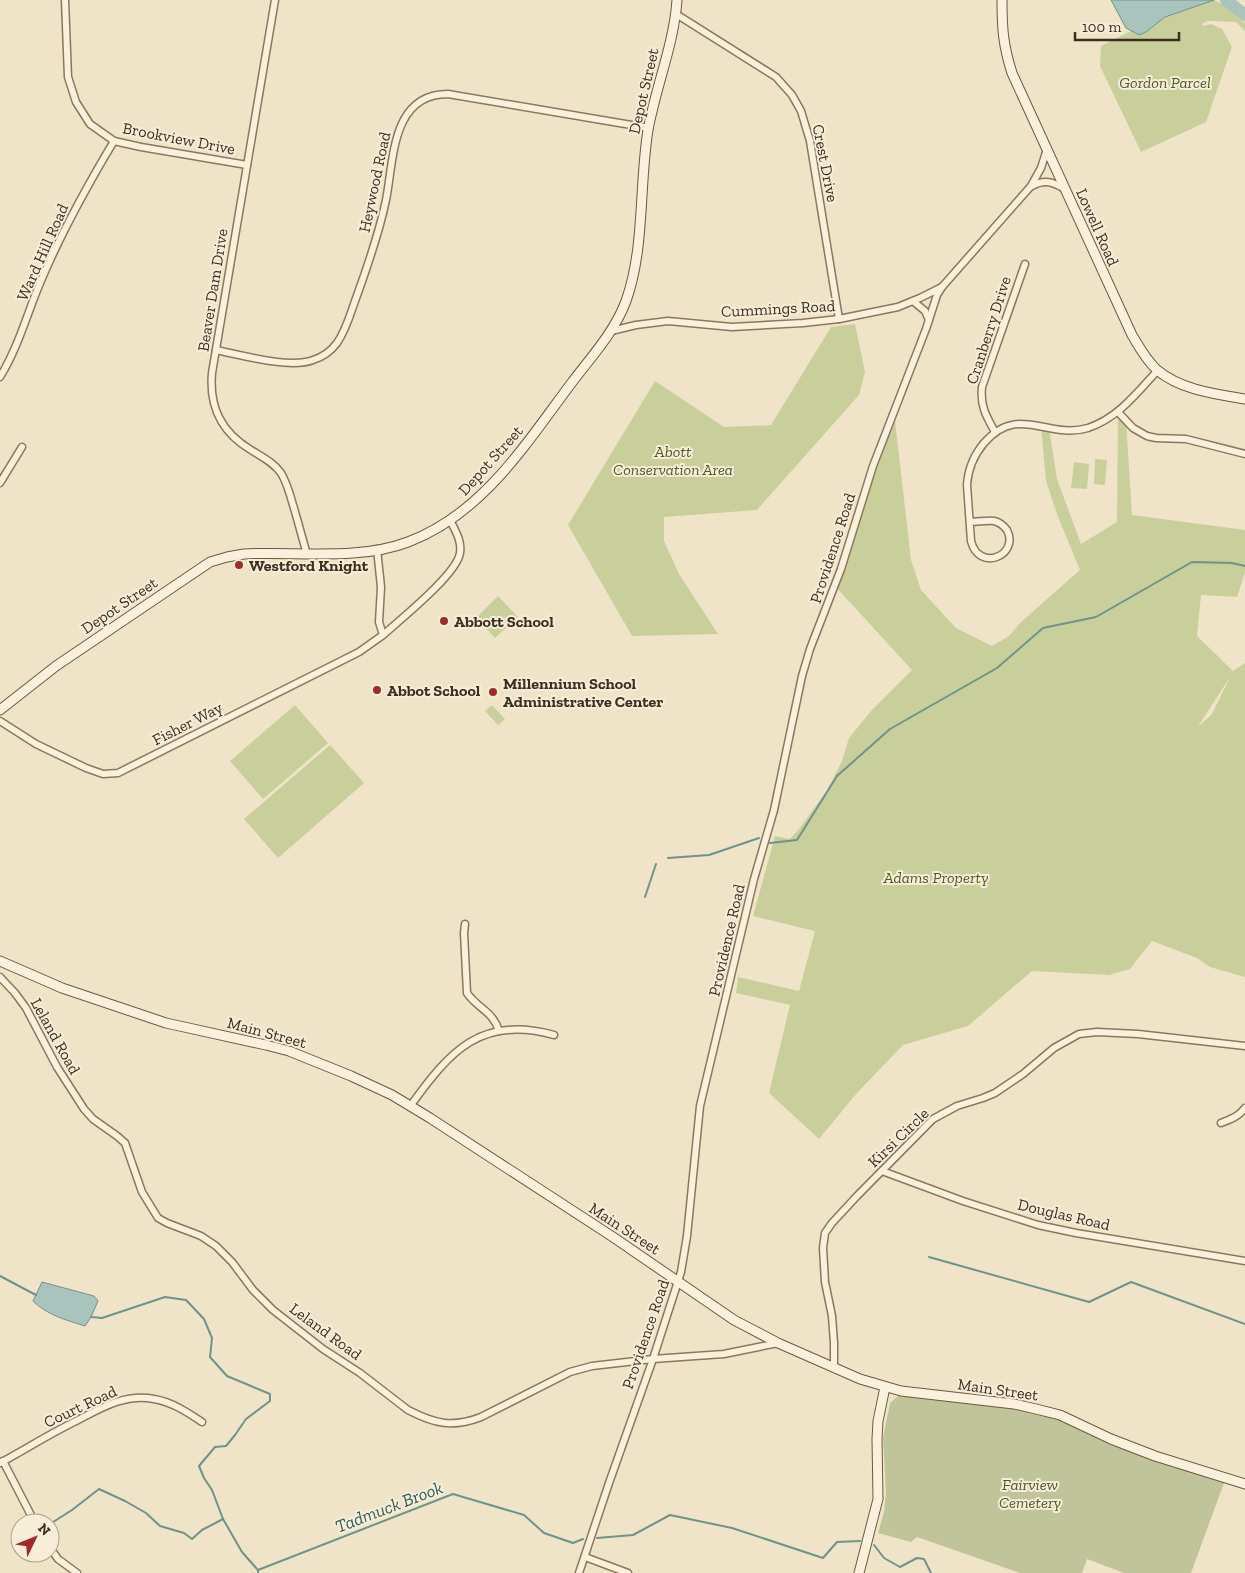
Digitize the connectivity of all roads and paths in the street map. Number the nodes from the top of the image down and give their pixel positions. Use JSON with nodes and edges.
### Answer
{"nodes":[{"id":1,"x":65,"y":0,"type":"edge"},
{"id":2,"x":275,"y":0,"type":"edge"},
{"id":3,"x":677,"y":0,"type":"edge"},
{"id":4,"x":1002,"y":0,"type":"edge"},
{"id":5,"x":676,"y":14,"type":"junction"},
{"id":6,"x":649,"y":128,"type":"junction"},
{"id":7,"x":114,"y":141,"type":"junction"},
{"id":8,"x":1047,"y":149,"type":"junction"},
{"id":9,"x":247,"y":165,"type":"junction"},
{"id":10,"x":1031,"y":186,"type":"junction"},
{"id":11,"x":1066,"y":190,"type":"junction"},
{"id":12,"x":1025,"y":264,"type":"dead end"},
{"id":13,"x":942,"y":287,"type":"junction"},
{"id":14,"x":913,"y":301,"type":"junction"},
{"id":15,"x":839,"y":319,"type":"junction"},
{"id":16,"x":929,"y":320,"type":"junction"},
{"id":17,"x":611,"y":331,"type":"junction"},
{"id":18,"x":216,"y":350,"type":"junction"},
{"id":19,"x":1158,"y":370,"type":"junction"},
{"id":20,"x":0,"y":377,"type":"edge"},
{"id":21,"x":1245,"y":400,"type":"edge"},
{"id":22,"x":1118,"y":412,"type":"junction"},
{"id":23,"x":995,"y":432,"type":"junction"},
{"id":24,"x":22,"y":447,"type":"dead end"},
{"id":25,"x":1245,"y":454,"type":"edge"},
{"id":26,"x":0,"y":483,"type":"edge"},
{"id":27,"x":450,"y":520,"type":"junction"},
{"id":28,"x":970,"y":522,"type":"junction"},
{"id":29,"x":378,"y":550,"type":"junction"},
{"id":30,"x":307,"y":554,"type":"junction"},
{"id":31,"x":383,"y":635,"type":"junction"},
{"id":32,"x":0,"y":710,"type":"edge"},
{"id":33,"x":0,"y":721,"type":"edge"},
{"id":34,"x":465,"y":924,"type":"dead end"},
{"id":35,"x":0,"y":961,"type":"edge"},
{"id":36,"x":0,"y":977,"type":"edge"},
{"id":37,"x":499,"y":1031,"type":"junction"},
{"id":38,"x":554,"y":1035,"type":"dead end"},
{"id":39,"x":1245,"y":1046,"type":"edge"},
{"id":40,"x":410,"y":1105,"type":"junction"},
{"id":41,"x":1245,"y":1108,"type":"edge"},
{"id":42,"x":1221,"y":1123,"type":"dead end"},
{"id":43,"x":882,"y":1171,"type":"junction"},
{"id":44,"x":1245,"y":1261,"type":"edge"},
{"id":45,"x":678,"y":1281,"type":"junction"},
{"id":46,"x":778,"y":1343,"type":"junction"},
{"id":47,"x":653,"y":1359,"type":"junction"},
{"id":48,"x":834,"y":1368,"type":"junction"},
{"id":49,"x":885,"y":1387,"type":"junction"},
{"id":50,"x":202,"y":1422,"type":"dead end"},
{"id":51,"x":1,"y":1462,"type":"edge"},
{"id":52,"x":1245,"y":1484,"type":"edge"},
{"id":53,"x":29,"y":1513,"type":"edge"},
{"id":54,"x":585,"y":1557,"type":"junction"},
{"id":55,"x":60,"y":1560,"type":"edge"},
{"id":56,"x":77,"y":1573,"type":"edge"},
{"id":57,"x":579,"y":1573,"type":"edge"},
{"id":58,"x":628,"y":1573,"type":"edge"},
{"id":59,"x":859,"y":1573,"type":"edge"}],
"edges":[{"from":1,"to":7,"type":"street","name":"Brookview Drive"},
{"from":2,"to":9,"type":"street","name":"Beaver Dam Drive"},
{"from":3,"to":5,"type":"main road","name":"Depot Street"},
{"from":4,"to":8,"type":"main road","name":"Lowell Road"},
{"from":5,"to":6,"type":"main road","name":"Depot Street"},
{"from":5,"to":15,"type":"street","name":"Crest Drive"},
{"from":6,"to":17,"type":"main road","name":"Depot Street"},
{"from":6,"to":18,"type":"street","name":"Heywood Road"},
{"from":7,"to":9,"type":"street","name":"Brookview Drive"},
{"from":7,"to":20,"type":"street","name":"Ward Hill Road"},
{"from":8,"to":10,"type":"street","name":"Providence Road"},
{"from":8,"to":11,"type":"main road","name":"Lowell Road"},
{"from":9,"to":18,"type":"street","name":"Beaver Dam Drive"},
{"from":10,"to":11,"type":"street"},
{"from":10,"to":13,"type":"street","name":"Providence Road"},
{"from":11,"to":19,"type":"main road","name":"Lowell Road"},
{"from":12,"to":23,"type":"street","name":"Cranberry Drive"},
{"from":13,"to":14,"type":"street","name":"Cummings Road"},
{"from":13,"to":16,"type":"street","name":"Providence Road"},
{"from":14,"to":15,"type":"street","name":"Cummings Road"},
{"from":14,"to":16,"type":"street"},
{"from":15,"to":17,"type":"street","name":"Cummings Road"},
{"from":16,"to":45,"type":"street","name":"Providence Road"},
{"from":17,"to":27,"type":"main road","name":"Depot Street"},
{"from":18,"to":30,"type":"street","name":"Beaver Dam Drive"},
{"from":19,"to":21,"type":"main road","name":"Lowell Road"},
{"from":19,"to":22,"type":"street"},
{"from":22,"to":23,"type":"street"},
{"from":22,"to":25,"type":"street"},
{"from":23,"to":28,"type":"street"},
{"from":24,"to":26,"type":"street"},
{"from":27,"to":29,"type":"main road","name":"Depot Street"},
{"from":27,"to":31,"type":"street","name":"Fisher Way"},
{"from":28,"to":28,"type":"street"},
{"from":29,"to":30,"type":"main road","name":"Depot Street"},
{"from":29,"to":31,"type":"street"},
{"from":30,"to":32,"type":"main road","name":"Depot Street"},
{"from":31,"to":33,"type":"street","name":"Fisher Way"},
{"from":34,"to":37,"type":"street"},
{"from":35,"to":40,"type":"main road","name":"Main Street"},
{"from":36,"to":47,"type":"street","name":"Leland Road"},
{"from":37,"to":38,"type":"street"},
{"from":37,"to":40,"type":"street"},
{"from":39,"to":43,"type":"street","name":"Kirsi Circle"},
{"from":40,"to":45,"type":"main road","name":"Main Street"},
{"from":41,"to":42,"type":"street"},
{"from":43,"to":44,"type":"street","name":"Douglas Road"},
{"from":43,"to":48,"type":"street","name":"Kirsi Circle"},
{"from":45,"to":46,"type":"main road","name":"Main Street"},
{"from":45,"to":47,"type":"street","name":"Providence Road"},
{"from":46,"to":47,"type":"street","name":"Leland Road"},
{"from":46,"to":48,"type":"main road","name":"Main Street"},
{"from":47,"to":54,"type":"street","name":"Providence Road"},
{"from":48,"to":49,"type":"main road","name":"Main Street"},
{"from":49,"to":52,"type":"main road","name":"Main Street"},
{"from":49,"to":59,"type":"main road"},
{"from":50,"to":51,"type":"street","name":"Court Road"},
{"from":51,"to":53,"type":"street"},
{"from":54,"to":57,"type":"street","name":"Providence Road"},
{"from":54,"to":58,"type":"street"},
{"from":55,"to":56,"type":"street"}]}
